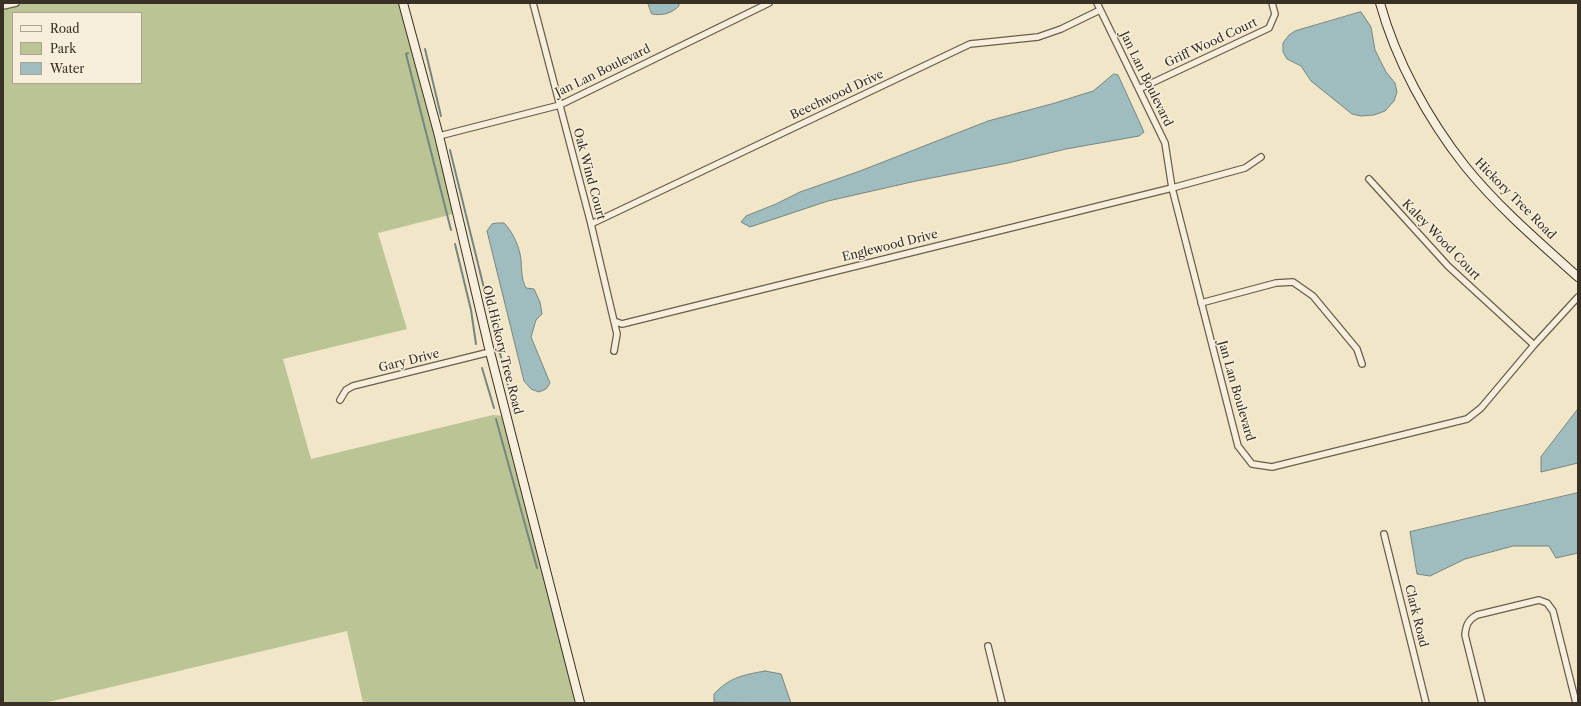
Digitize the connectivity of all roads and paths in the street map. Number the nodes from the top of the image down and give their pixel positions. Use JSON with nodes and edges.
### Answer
{"nodes":[{"id":1,"x":16,"y":3,"type":"edge"},
{"id":2,"x":403,"y":3,"type":"edge"},
{"id":3,"x":533,"y":3,"type":"edge"},
{"id":4,"x":769,"y":3,"type":"edge"},
{"id":5,"x":1097,"y":3,"type":"edge"},
{"id":6,"x":1272,"y":3,"type":"edge"},
{"id":7,"x":1380,"y":3,"type":"edge"},
{"id":8,"x":3,"y":6,"type":"edge"},
{"id":9,"x":1100,"y":10,"type":"junction"},
{"id":10,"x":1139,"y":89,"type":"junction"},
{"id":11,"x":560,"y":106,"type":"junction"},
{"id":12,"x":439,"y":136,"type":"junction"},
{"id":13,"x":1261,"y":157,"type":"dead end"},
{"id":14,"x":1369,"y":179,"type":"dead end"},
{"id":15,"x":1172,"y":188,"type":"junction"},
{"id":16,"x":591,"y":224,"type":"junction"},
{"id":17,"x":1578,"y":277,"type":"edge"},
{"id":18,"x":1578,"y":297,"type":"edge"},
{"id":19,"x":1201,"y":303,"type":"junction"},
{"id":20,"x":614,"y":321,"type":"junction"},
{"id":21,"x":1534,"y":345,"type":"junction"},
{"id":22,"x":614,"y":351,"type":"dead end"},
{"id":23,"x":490,"y":352,"type":"junction"},
{"id":24,"x":1362,"y":364,"type":"dead end"},
{"id":25,"x":340,"y":400,"type":"dead end"},
{"id":26,"x":1384,"y":534,"type":"dead end"},
{"id":27,"x":988,"y":646,"type":"dead end"},
{"id":28,"x":580,"y":703,"type":"edge"},
{"id":29,"x":1002,"y":703,"type":"edge"},
{"id":30,"x":1426,"y":703,"type":"edge"},
{"id":31,"x":1482,"y":703,"type":"edge"},
{"id":32,"x":1576,"y":703,"type":"edge"}],
"edges":[{"from":1,"to":8,"type":"street"},
{"from":2,"to":12,"type":"street","name":"Old Hickory Tree Road"},
{"from":3,"to":11,"type":"street","name":"Oak Wind Court"},
{"from":4,"to":11,"type":"street","name":"Jan Lan Boulevard"},
{"from":5,"to":9,"type":"street","name":"Jan Lan Boulevard"},
{"from":6,"to":10,"type":"street","name":"Griff Wood Court"},
{"from":7,"to":17,"type":"street","name":"Hickory Tree Road"},
{"from":9,"to":10,"type":"street","name":"Jan Lan Boulevard"},
{"from":9,"to":16,"type":"street","name":"Beechwood Drive"},
{"from":10,"to":15,"type":"street","name":"Jan Lan Boulevard"},
{"from":11,"to":12,"type":"street","name":"Jan Lan Boulevard"},
{"from":11,"to":16,"type":"street","name":"Oak Wind Court"},
{"from":12,"to":23,"type":"street","name":"Old Hickory Tree Road"},
{"from":13,"to":15,"type":"street","name":"Englewood Drive"},
{"from":14,"to":21,"type":"street","name":"Kaley Wood Court"},
{"from":15,"to":19,"type":"street","name":"Jan Lan Boulevard"},
{"from":15,"to":20,"type":"street","name":"Englewood Drive"},
{"from":16,"to":20,"type":"street","name":"Oak Wind Court"},
{"from":18,"to":21,"type":"street","name":"Jan Lan Boulevard"},
{"from":19,"to":21,"type":"street","name":"Jan Lan Boulevard"},
{"from":19,"to":24,"type":"street"},
{"from":20,"to":22,"type":"street","name":"Oak Wind Court"},
{"from":23,"to":25,"type":"street","name":"Gary Drive"},
{"from":23,"to":28,"type":"street","name":"Old Hickory Tree Road"},
{"from":26,"to":30,"type":"street","name":"Clark Road"},
{"from":27,"to":29,"type":"street"},
{"from":31,"to":32,"type":"street"}]}
